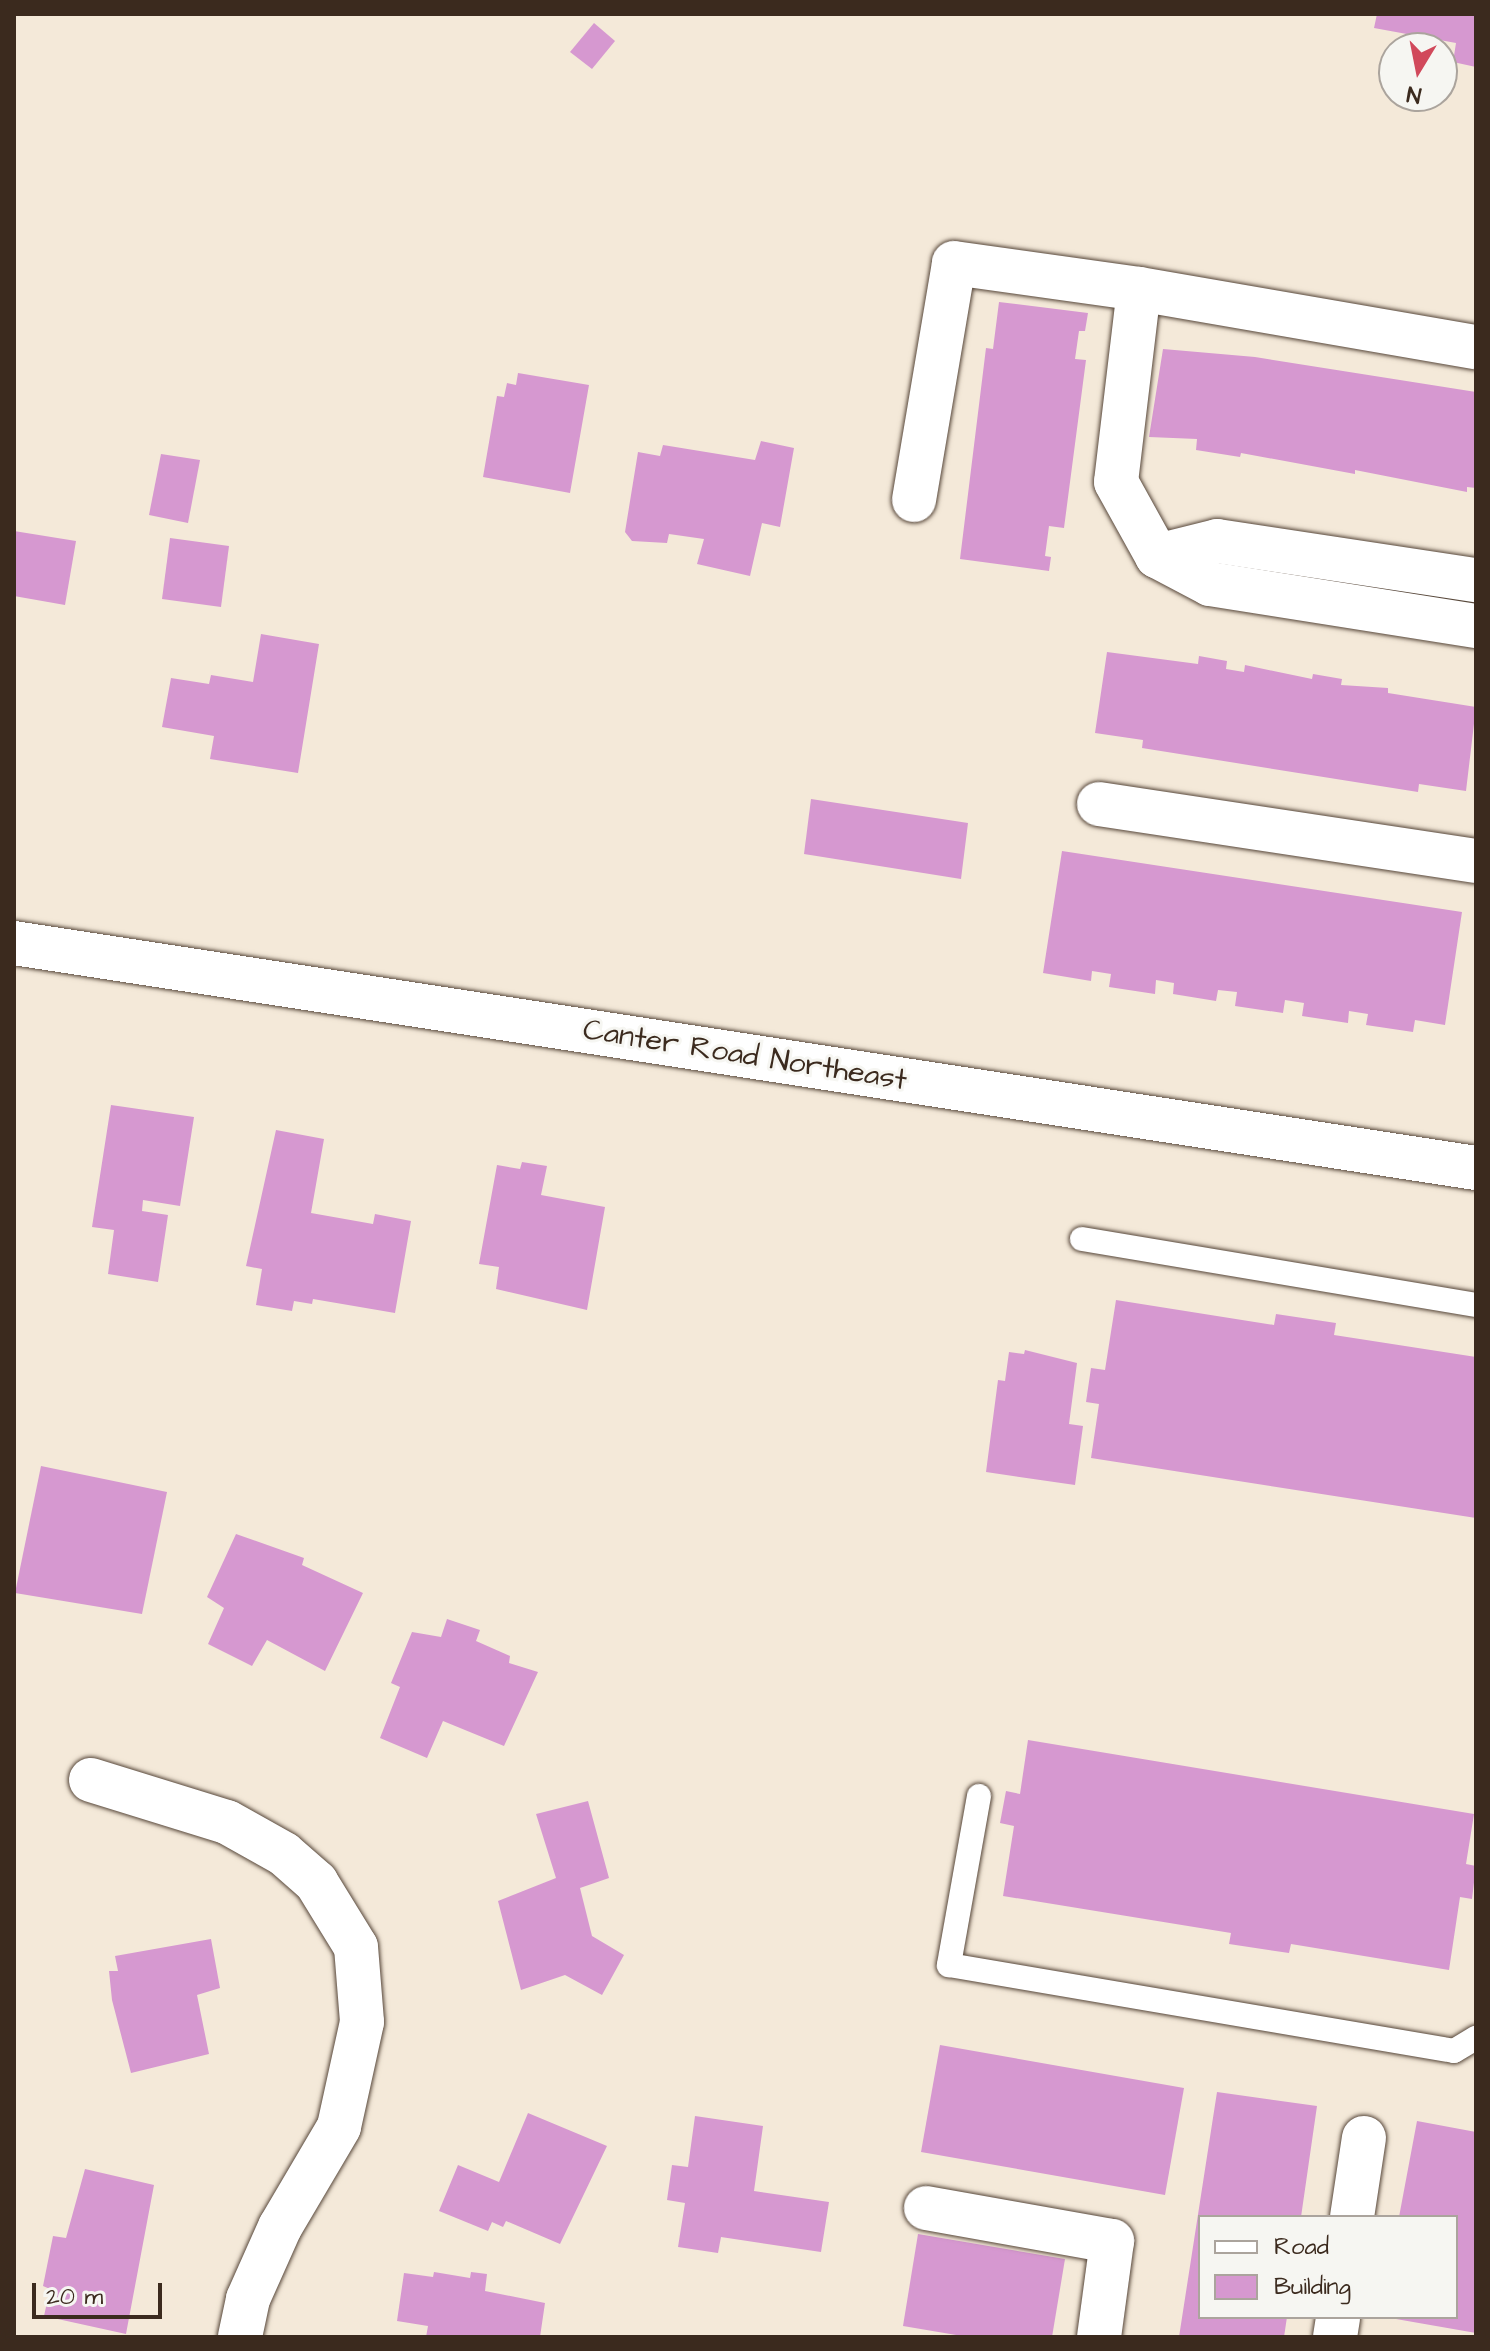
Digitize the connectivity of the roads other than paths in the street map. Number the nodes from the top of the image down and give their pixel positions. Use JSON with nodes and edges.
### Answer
{"nodes":[{"id":1,"x":1139,"y":289,"type":"junction"},
{"id":2,"x":1476,"y":347,"type":"edge"},
{"id":3,"x":914,"y":500,"type":"dead end"},
{"id":4,"x":1157,"y":556,"type":"junction"},
{"id":5,"x":1476,"y":580,"type":"edge"},
{"id":6,"x":1476,"y":626,"type":"edge"},
{"id":7,"x":1099,"y":804,"type":"dead end"},
{"id":8,"x":1476,"y":861,"type":"edge"},
{"id":9,"x":14,"y":943,"type":"edge"},
{"id":10,"x":1476,"y":1168,"type":"edge"},
{"id":11,"x":1082,"y":1239,"type":"dead end"},
{"id":12,"x":1476,"y":1305,"type":"edge"},
{"id":13,"x":91,"y":1780,"type":"dead end"},
{"id":14,"x":979,"y":1796,"type":"dead end"},
{"id":15,"x":1476,"y":2038,"type":"edge"},
{"id":16,"x":1364,"y":2138,"type":"dead end"},
{"id":17,"x":926,"y":2208,"type":"dead end"},
{"id":18,"x":1352,"y":2215,"type":"edge"},
{"id":19,"x":240,"y":2337,"type":"edge"},
{"id":20,"x":1099,"y":2337,"type":"edge"}],
"edges":[{"from":1,"to":2,"type":"street"},
{"from":1,"to":3,"type":"street"},
{"from":1,"to":4,"type":"street"},
{"from":4,"to":5,"type":"street"},
{"from":4,"to":6,"type":"street"},
{"from":7,"to":8,"type":"street"},
{"from":9,"to":10,"type":"street","name":"Canter Road Northeast"},
{"from":11,"to":12,"type":"lane"},
{"from":13,"to":19,"type":"street"},
{"from":14,"to":15,"type":"lane"},
{"from":16,"to":18,"type":"street"},
{"from":17,"to":20,"type":"street"}]}
